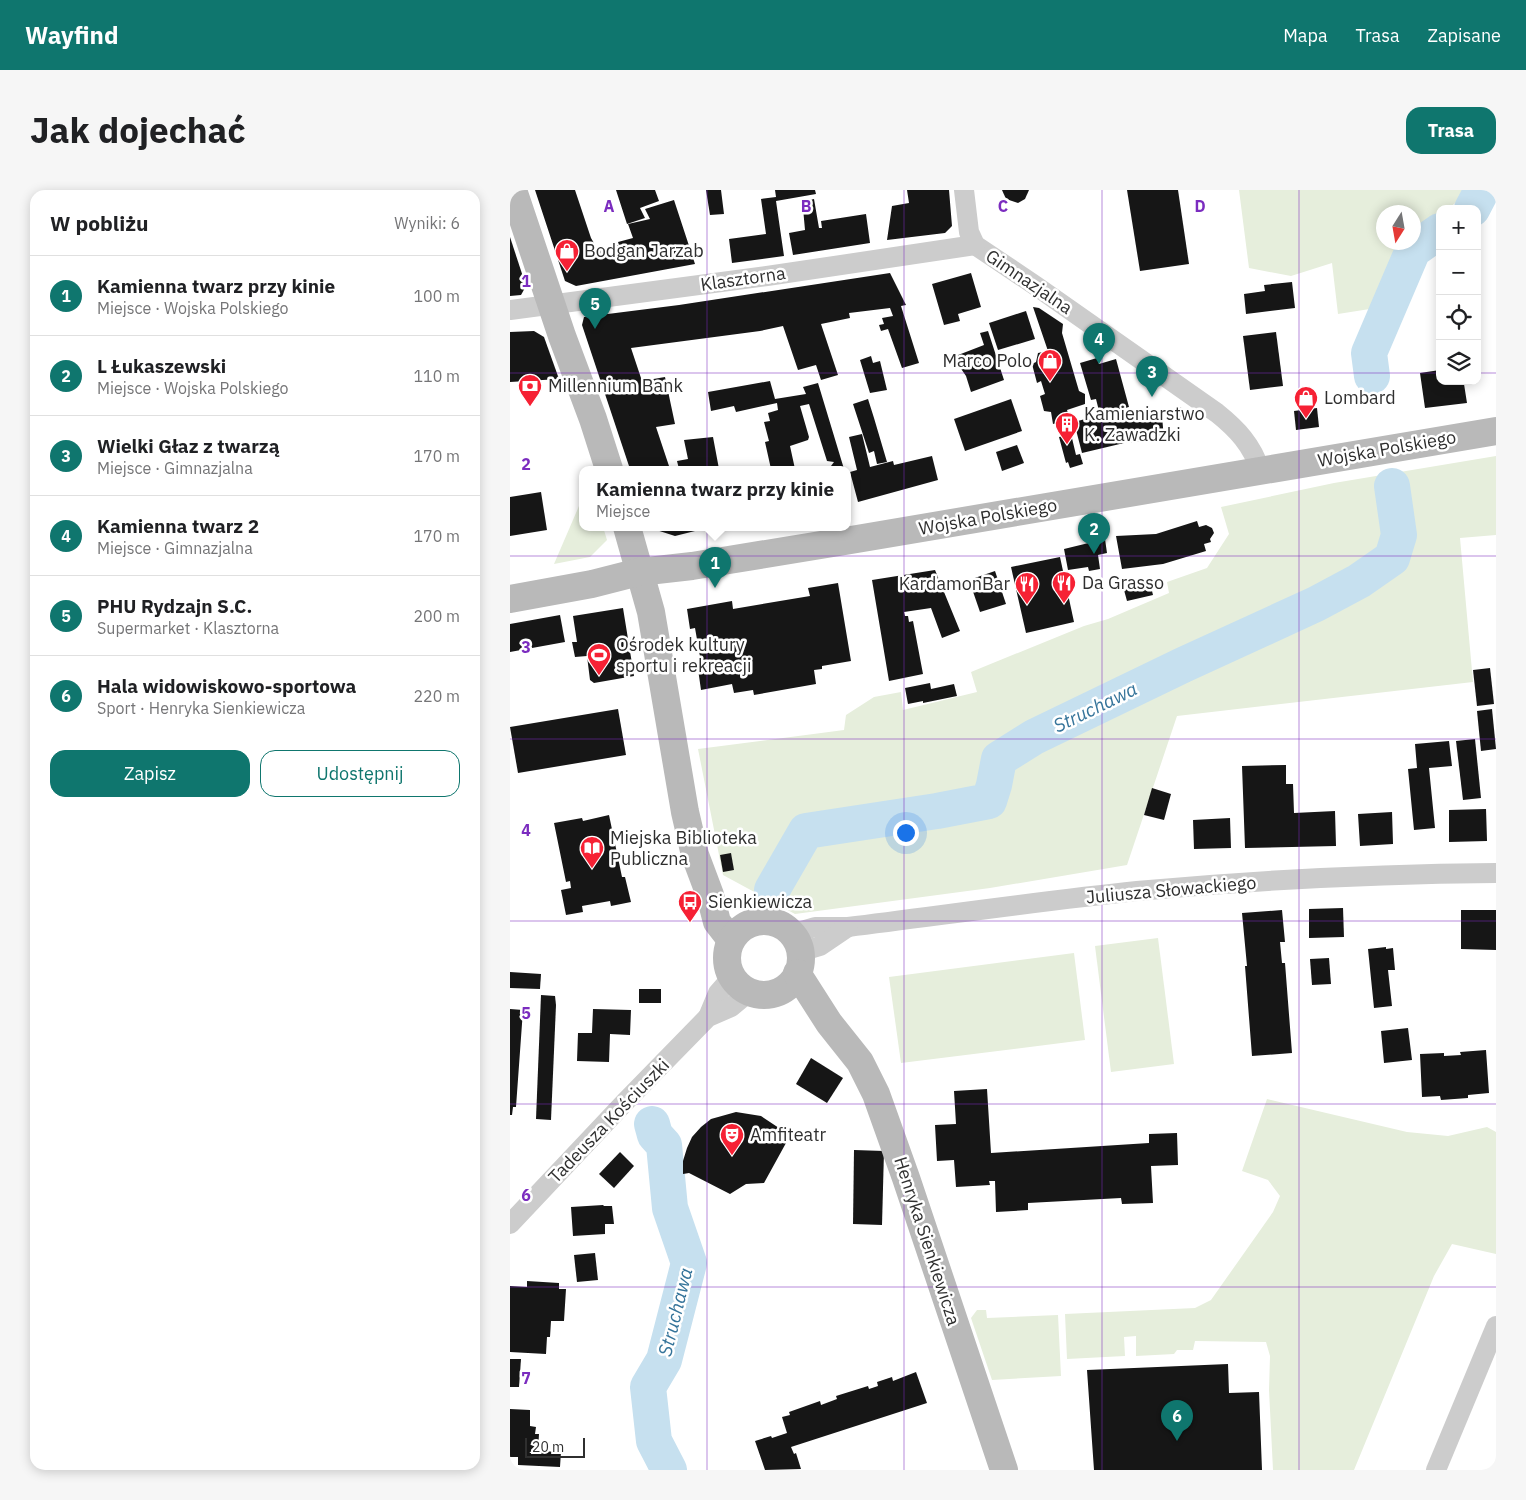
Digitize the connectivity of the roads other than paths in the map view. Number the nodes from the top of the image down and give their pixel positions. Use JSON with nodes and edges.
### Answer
{"nodes":[{"id":1,"x":513,"y":190,"type":"edge"},
{"id":2,"x":964,"y":190,"type":"edge"},
{"id":3,"x":975,"y":245,"type":"junction"},
{"id":4,"x":552,"y":306,"type":"junction"},
{"id":5,"x":510,"y":310,"type":"edge"},
{"id":6,"x":1496,"y":431,"type":"edge"},
{"id":7,"x":608,"y":466,"type":"edge"},
{"id":8,"x":1260,"y":470,"type":"junction"},
{"id":9,"x":628,"y":531,"type":"edge"},
{"id":10,"x":639,"y":572,"type":"junction"},
{"id":11,"x":510,"y":599,"type":"edge"},
{"id":12,"x":1496,"y":873,"type":"edge"},
{"id":13,"x":742,"y":932,"type":"junction"},
{"id":14,"x":793,"y":962,"type":"junction"},
{"id":15,"x":740,"y":985,"type":"junction"},
{"id":16,"x":510,"y":1224,"type":"edge"},
{"id":17,"x":1496,"y":1326,"type":"edge"},
{"id":18,"x":1004,"y":1470,"type":"edge"},
{"id":19,"x":1436,"y":1470,"type":"edge"}],
"edges":[{"from":1,"to":4,"type":"street"},
{"from":2,"to":3,"type":"street","name":"Gimnazjalna"},
{"from":3,"to":4,"type":"street","name":"Klasztorna"},
{"from":3,"to":8,"type":"street","name":"Gimnazjalna"},
{"from":4,"to":5,"type":"street","name":"Klasztorna"},
{"from":4,"to":7,"type":"street"},
{"from":6,"to":8,"type":"street","name":"Wojska Polskiego"},
{"from":8,"to":10,"type":"street","name":"Wojska Polskiego"},
{"from":9,"to":10,"type":"street"},
{"from":10,"to":11,"type":"street","name":"Wojska Polskiego"},
{"from":10,"to":13,"type":"street"},
{"from":12,"to":14,"type":"street","name":"Juliusza Słowackiego"},
{"from":13,"to":14,"type":"street"},
{"from":13,"to":15,"type":"street"},
{"from":14,"to":15,"type":"street"},
{"from":14,"to":18,"type":"street","name":"Henryka Sienkiewicza"},
{"from":15,"to":16,"type":"street","name":"Tadeusza Kościuszki"},
{"from":17,"to":19,"type":"street"}]}
